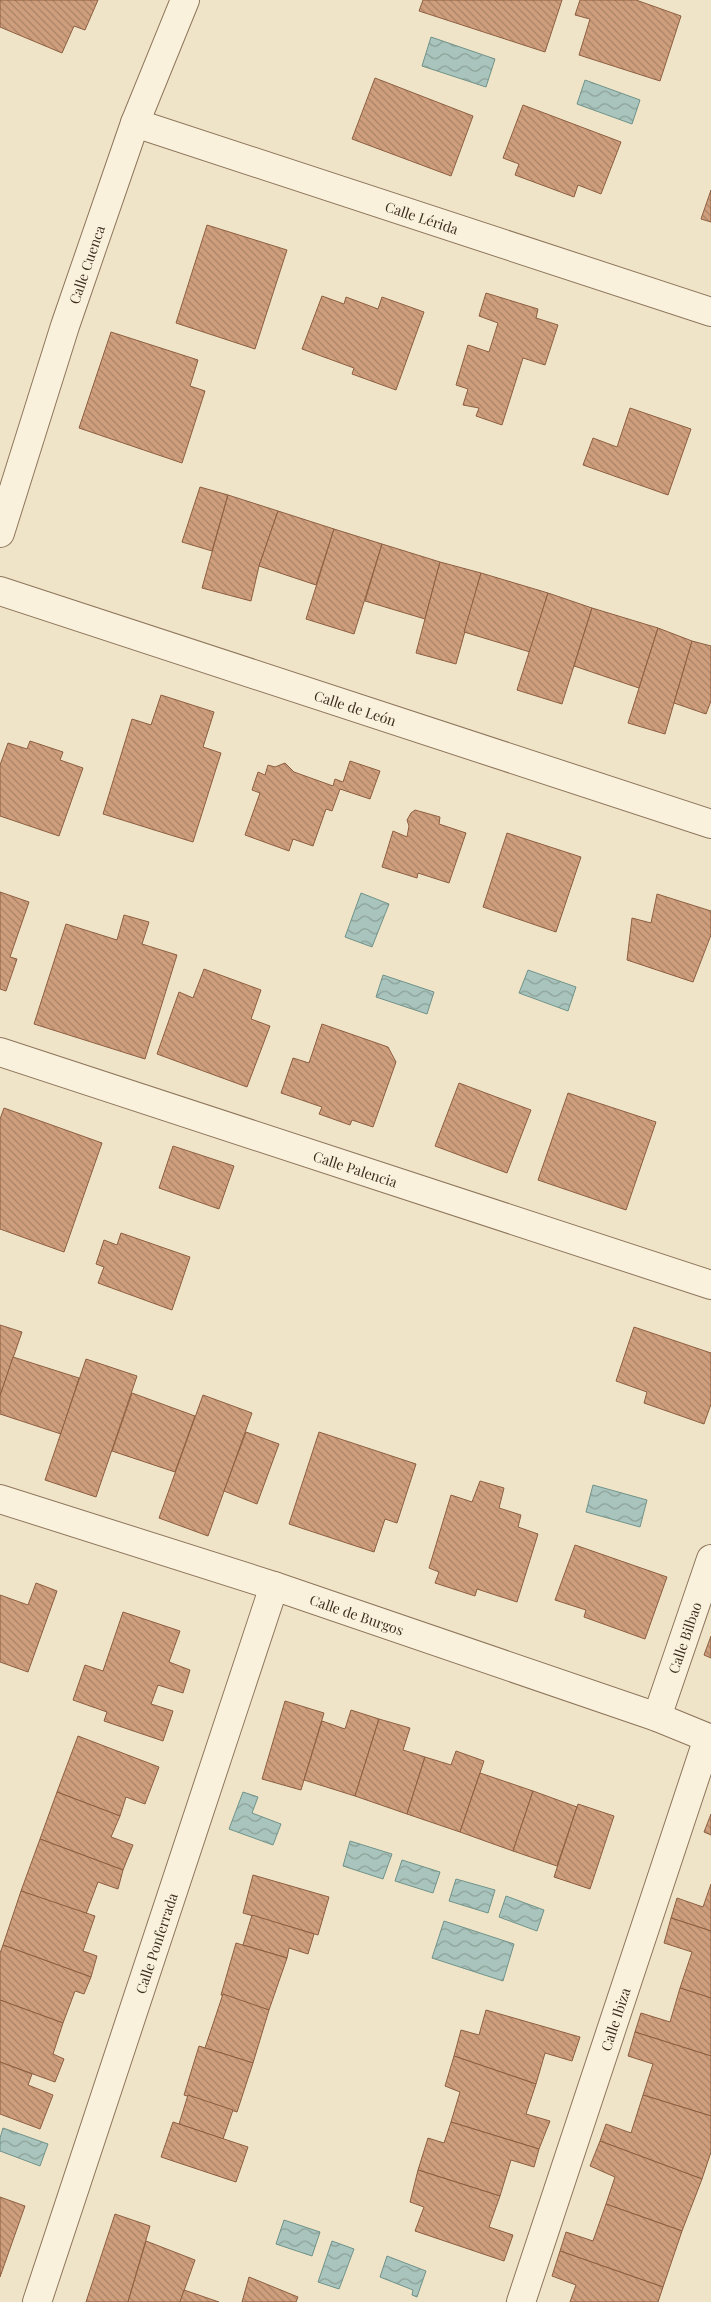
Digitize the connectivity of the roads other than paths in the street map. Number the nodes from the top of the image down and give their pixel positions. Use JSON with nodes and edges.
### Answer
{"nodes":[{"id":1,"x":184,"y":0,"type":"edge"},
{"id":2,"x":135,"y":123,"type":"junction"},
{"id":3,"x":711,"y":312,"type":"edge"},
{"id":4,"x":0,"y":532,"type":"edge"},
{"id":5,"x":0,"y":591,"type":"edge"},
{"id":6,"x":711,"y":824,"type":"edge"},
{"id":7,"x":0,"y":1052,"type":"edge"},
{"id":8,"x":711,"y":1285,"type":"edge"},
{"id":9,"x":0,"y":1499,"type":"edge"},
{"id":10,"x":711,"y":1559,"type":"edge"},
{"id":11,"x":274,"y":1586,"type":"junction"},
{"id":12,"x":657,"y":1716,"type":"junction"},
{"id":13,"x":709,"y":1739,"type":"edge"},
{"id":14,"x":37,"y":2302,"type":"edge"},
{"id":15,"x":521,"y":2302,"type":"edge"}],
"edges":[{"from":1,"to":2,"type":"street","name":"Calle Cuenca"},
{"from":2,"to":3,"type":"street","name":"Calle Lérida"},
{"from":2,"to":4,"type":"street","name":"Calle Cuenca"},
{"from":5,"to":6,"type":"street","name":"Calle de León"},
{"from":7,"to":8,"type":"street","name":"Calle Palencia"},
{"from":9,"to":11,"type":"street","name":"Calle de Burgos"},
{"from":10,"to":12,"type":"street","name":"Calle Bilbao"},
{"from":11,"to":12,"type":"street","name":"Calle de Burgos"},
{"from":11,"to":14,"type":"street","name":"Calle Ponferrada"},
{"from":12,"to":13,"type":"street","name":"Calle de Burgos"},
{"from":13,"to":15,"type":"street","name":"Calle Ibiza"}]}
